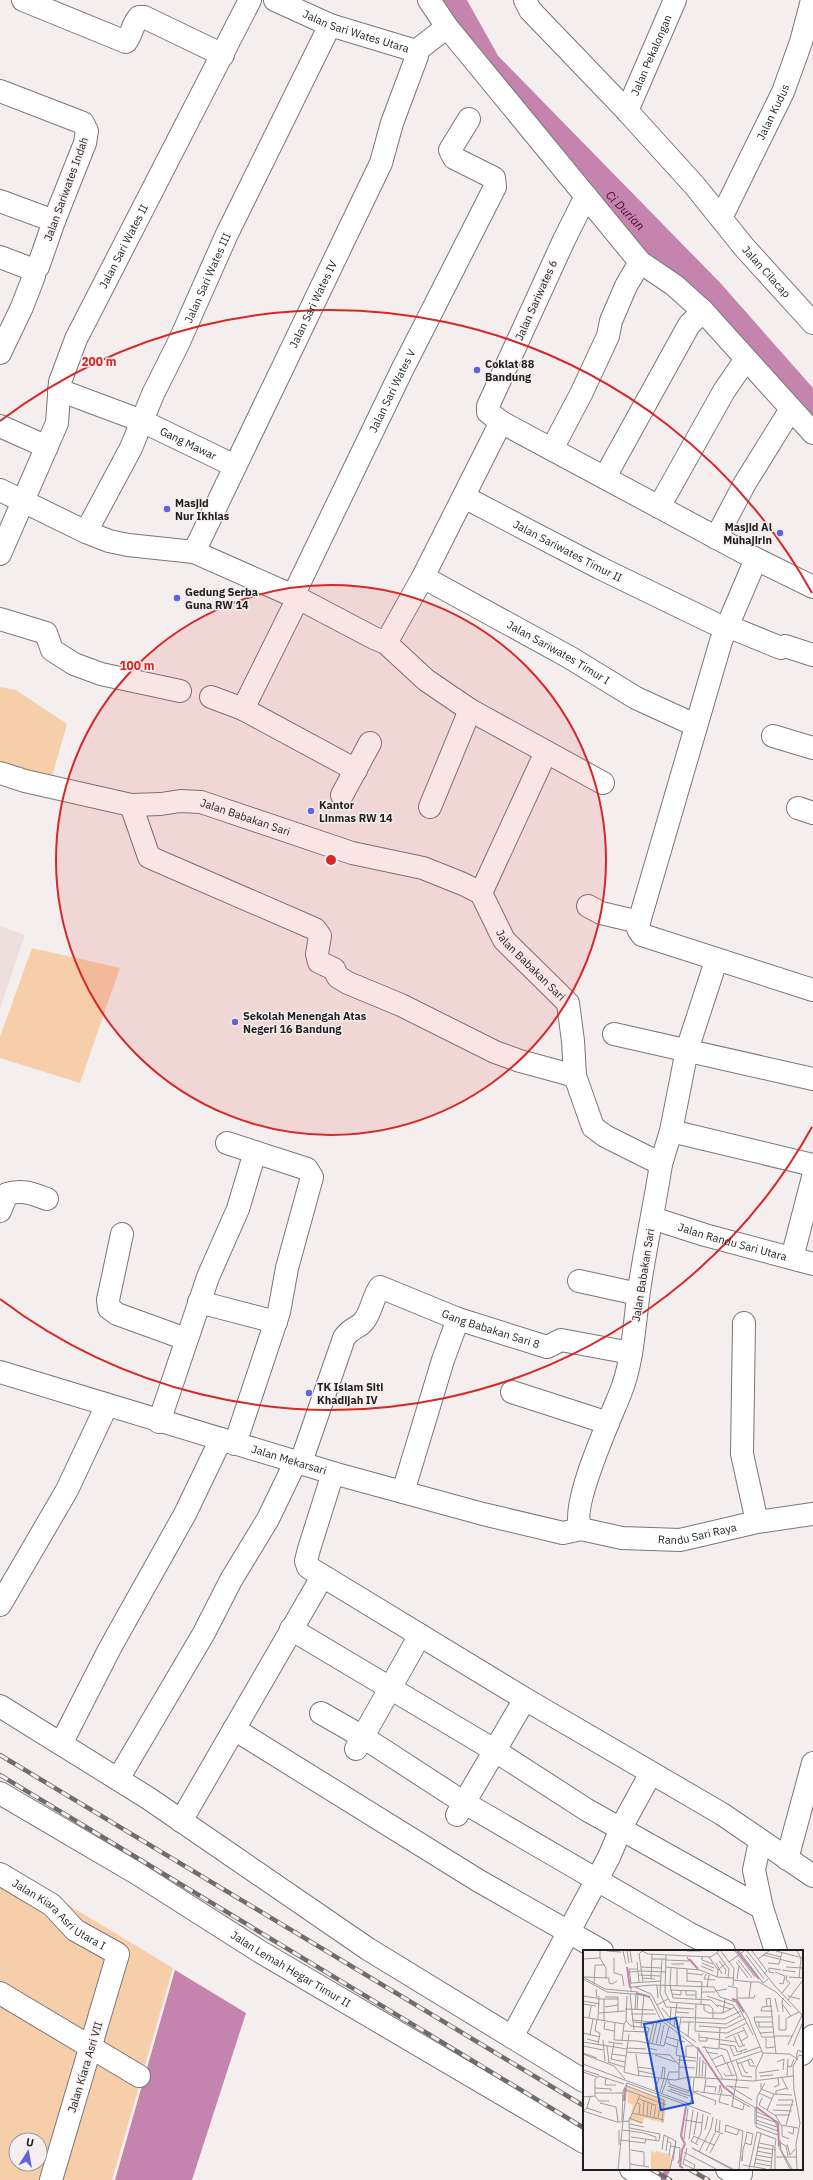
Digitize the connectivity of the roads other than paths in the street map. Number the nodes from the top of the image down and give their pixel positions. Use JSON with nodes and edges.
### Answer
{"nodes":[{"id":1,"x":23,"y":0,"type":"edge"},
{"id":2,"x":250,"y":0,"type":"edge"},
{"id":3,"x":275,"y":0,"type":"edge"},
{"id":4,"x":428,"y":0,"type":"edge"},
{"id":5,"x":525,"y":0,"type":"edge"},
{"id":6,"x":675,"y":0,"type":"edge"},
{"id":7,"x":812,"y":0,"type":"edge"},
{"id":8,"x":330,"y":24,"type":"junction"},
{"id":9,"x":447,"y":27,"type":"junction"},
{"id":10,"x":416,"y":51,"type":"junction"},
{"id":11,"x":223,"y":55,"type":"junction"},
{"id":12,"x":0,"y":91,"type":"edge"},
{"id":13,"x":627,"y":111,"type":"junction"},
{"id":14,"x":469,"y":119,"type":"dead end"},
{"id":15,"x":586,"y":196,"type":"junction"},
{"id":16,"x":0,"y":201,"type":"edge"},
{"id":17,"x":721,"y":218,"type":"junction"},
{"id":18,"x":54,"y":221,"type":"junction"},
{"id":19,"x":0,"y":256,"type":"edge"},
{"id":20,"x":640,"y":262,"type":"junction"},
{"id":21,"x":34,"y":270,"type":"junction"},
{"id":22,"x":703,"y":311,"type":"junction"},
{"id":23,"x":813,"y":323,"type":"edge"},
{"id":24,"x":3,"y":340,"type":"edge"},
{"id":25,"x":746,"y":359,"type":"junction"},
{"id":26,"x":59,"y":390,"type":"junction"},
{"id":27,"x":791,"y":409,"type":"junction"},
{"id":28,"x":142,"y":421,"type":"junction"},
{"id":29,"x":501,"y":422,"type":"junction"},
{"id":30,"x":0,"y":426,"type":"edge"},
{"id":31,"x":813,"y":433,"type":"edge"},
{"id":32,"x":47,"y":447,"type":"junction"},
{"id":33,"x":552,"y":449,"type":"junction"},
{"id":34,"x":235,"y":466,"type":"junction"},
{"id":35,"x":605,"y":477,"type":"junction"},
{"id":36,"x":0,"y":490,"type":"edge"},
{"id":37,"x":464,"y":497,"type":"junction"},
{"id":38,"x":23,"y":501,"type":"junction"},
{"id":39,"x":659,"y":507,"type":"junction"},
{"id":40,"x":86,"y":532,"type":"junction"},
{"id":41,"x":716,"y":538,"type":"junction"},
{"id":42,"x":194,"y":552,"type":"junction"},
{"id":43,"x":0,"y":554,"type":"edge"},
{"id":44,"x":756,"y":559,"type":"junction"},
{"id":45,"x":423,"y":577,"type":"junction"},
{"id":46,"x":813,"y":587,"type":"edge"},
{"id":47,"x":295,"y":597,"type":"junction"},
{"id":48,"x":0,"y":618,"type":"edge"},
{"id":49,"x":726,"y":627,"type":"junction"},
{"id":50,"x":386,"y":643,"type":"junction"},
{"id":51,"x":813,"y":655,"type":"edge"},
{"id":52,"x":180,"y":691,"type":"dead end"},
{"id":53,"x":211,"y":697,"type":"dead end"},
{"id":54,"x":243,"y":709,"type":"junction"},
{"id":55,"x":470,"y":710,"type":"junction"},
{"id":56,"x":695,"y":725,"type":"junction"},
{"id":57,"x":773,"y":736,"type":"dead end"},
{"id":58,"x":370,"y":743,"type":"dead end"},
{"id":59,"x":813,"y":748,"type":"edge"},
{"id":60,"x":546,"y":752,"type":"junction"},
{"id":61,"x":356,"y":770,"type":"junction"},
{"id":62,"x":0,"y":773,"type":"edge"},
{"id":63,"x":603,"y":783,"type":"dead end"},
{"id":64,"x":342,"y":795,"type":"dead end"},
{"id":65,"x":131,"y":805,"type":"junction"},
{"id":66,"x":430,"y":807,"type":"dead end"},
{"id":67,"x":480,"y":893,"type":"junction"},
{"id":68,"x":588,"y":906,"type":"dead end"},
{"id":69,"x":639,"y":922,"type":"junction"},
{"id":70,"x":716,"y":961,"type":"junction"},
{"id":71,"x":813,"y":990,"type":"edge"},
{"id":72,"x":614,"y":1034,"type":"dead end"},
{"id":73,"x":687,"y":1050,"type":"junction"},
{"id":74,"x":575,"y":1076,"type":"junction"},
{"id":75,"x":813,"y":1079,"type":"edge"},
{"id":76,"x":671,"y":1131,"type":"junction"},
{"id":77,"x":227,"y":1143,"type":"dead end"},
{"id":78,"x":255,"y":1152,"type":"junction"},
{"id":79,"x":661,"y":1164,"type":"junction"},
{"id":80,"x":813,"y":1165,"type":"edge"},
{"id":81,"x":813,"y":1177,"type":"edge"},
{"id":82,"x":47,"y":1199,"type":"dead end"},
{"id":83,"x":0,"y":1211,"type":"edge"},
{"id":84,"x":652,"y":1218,"type":"junction"},
{"id":85,"x":122,"y":1234,"type":"dead end"},
{"id":86,"x":792,"y":1258,"type":"junction"},
{"id":87,"x":813,"y":1264,"type":"edge"},
{"id":88,"x":579,"y":1281,"type":"dead end"},
{"id":89,"x":638,"y":1294,"type":"junction"},
{"id":90,"x":199,"y":1302,"type":"junction"},
{"id":91,"x":458,"y":1319,"type":"junction"},
{"id":92,"x":276,"y":1322,"type":"junction"},
{"id":93,"x":744,"y":1323,"type":"dead end"},
{"id":94,"x":186,"y":1339,"type":"junction"},
{"id":95,"x":631,"y":1353,"type":"junction"},
{"id":96,"x":2,"y":1377,"type":"edge"},
{"id":97,"x":512,"y":1392,"type":"dead end"},
{"id":98,"x":107,"y":1405,"type":"junction"},
{"id":99,"x":159,"y":1422,"type":"junction"},
{"id":100,"x":608,"y":1424,"type":"junction"},
{"id":101,"x":228,"y":1442,"type":"junction"},
{"id":102,"x":298,"y":1461,"type":"junction"},
{"id":103,"x":334,"y":1473,"type":"junction"},
{"id":104,"x":403,"y":1492,"type":"junction"},
{"id":105,"x":813,"y":1514,"type":"edge"},
{"id":106,"x":757,"y":1522,"type":"junction"},
{"id":107,"x":581,"y":1529,"type":"junction"},
{"id":108,"x":322,"y":1577,"type":"junction"},
{"id":109,"x":0,"y":1606,"type":"edge"},
{"id":110,"x":291,"y":1629,"type":"junction"},
{"id":111,"x":420,"y":1635,"type":"junction"},
{"id":112,"x":390,"y":1689,"type":"junction"},
{"id":113,"x":525,"y":1700,"type":"junction"},
{"id":114,"x":0,"y":1706,"type":"edge"},
{"id":115,"x":321,"y":1713,"type":"dead end"},
{"id":116,"x":234,"y":1729,"type":"junction"},
{"id":117,"x":65,"y":1736,"type":"junction"},
{"id":118,"x":359,"y":1743,"type":"junction"},
{"id":119,"x":494,"y":1750,"type":"junction"},
{"id":120,"x":813,"y":1764,"type":"edge"},
{"id":121,"x":122,"y":1770,"type":"junction"},
{"id":122,"x":651,"y":1773,"type":"junction"},
{"id":123,"x":0,"y":1793,"type":"edge"},
{"id":124,"x":460,"y":1808,"type":"junction"},
{"id":125,"x":179,"y":1819,"type":"junction"},
{"id":126,"x":622,"y":1829,"type":"junction"},
{"id":127,"x":760,"y":1841,"type":"junction"},
{"id":128,"x":788,"y":1859,"type":"junction"},
{"id":129,"x":0,"y":1874,"type":"edge"},
{"id":130,"x":813,"y":1876,"type":"edge"},
{"id":131,"x":596,"y":1880,"type":"junction"},
{"id":132,"x":762,"y":1908,"type":"junction"},
{"id":133,"x":568,"y":1932,"type":"junction"},
{"id":134,"x":600,"y":1950,"type":"edge"},
{"id":135,"x":722,"y":1950,"type":"edge"},
{"id":136,"x":776,"y":1950,"type":"edge"},
{"id":137,"x":118,"y":1954,"type":"joint"},
{"id":138,"x":1,"y":1999,"type":"edge"},
{"id":139,"x":813,"y":2036,"type":"edge"},
{"id":140,"x":512,"y":2037,"type":"junction"},
{"id":141,"x":90,"y":2047,"type":"junction"},
{"id":142,"x":803,"y":2052,"type":"edge"},
{"id":143,"x":139,"y":2076,"type":"dead end"},
{"id":144,"x":583,"y":2080,"type":"edge"},
{"id":145,"x":583,"y":2141,"type":"edge"},
{"id":146,"x":633,"y":2170,"type":"edge"},
{"id":147,"x":729,"y":2170,"type":"edge"},
{"id":148,"x":740,"y":2170,"type":"edge"},
{"id":149,"x":51,"y":2180,"type":"edge"},
{"id":150,"x":650,"y":2180,"type":"edge"}],
"edges":[{"from":1,"to":11,"type":"street"},
{"from":2,"to":11,"type":"street","name":"Jalan Sari Wates II"},
{"from":3,"to":8,"type":"street","name":"Jalan Sari Wates Utara"},
{"from":4,"to":9,"type":"street"},
{"from":5,"to":13,"type":"street","name":"Jalan Cilacap"},
{"from":6,"to":13,"type":"street","name":"Jalan Pekalongan"},
{"from":7,"to":17,"type":"street","name":"Jalan Kudus"},
{"from":8,"to":10,"type":"street","name":"Jalan Sari Wates Utara"},
{"from":8,"to":28,"type":"street","name":"Jalan Sari Wates III"},
{"from":9,"to":10,"type":"street"},
{"from":9,"to":15,"type":"street"},
{"from":10,"to":34,"type":"street","name":"Jalan Sari Wates IV"},
{"from":11,"to":26,"type":"street","name":"Jalan Sari Wates II"},
{"from":12,"to":18,"type":"street","name":"Jalan Sariwates Indah"},
{"from":13,"to":17,"type":"street","name":"Jalan Cilacap"},
{"from":14,"to":47,"type":"street","name":"Jalan Sari Wates V"},
{"from":15,"to":20,"type":"street"},
{"from":15,"to":29,"type":"street","name":"Jalan Sariwates 6"},
{"from":16,"to":18,"type":"street"},
{"from":17,"to":23,"type":"street","name":"Jalan Cilacap"},
{"from":18,"to":21,"type":"street","name":"Jalan Sariwates Indah"},
{"from":19,"to":21,"type":"street"},
{"from":20,"to":22,"type":"street"},
{"from":20,"to":33,"type":"street"},
{"from":21,"to":24,"type":"street","name":"Jalan Sariwates Indah"},
{"from":22,"to":25,"type":"street"},
{"from":22,"to":35,"type":"street"},
{"from":25,"to":27,"type":"street"},
{"from":25,"to":39,"type":"street"},
{"from":26,"to":28,"type":"street","name":"Gang Mawar"},
{"from":26,"to":32,"type":"street","name":"Jalan Sari Wates II"},
{"from":27,"to":31,"type":"street"},
{"from":27,"to":41,"type":"street"},
{"from":28,"to":34,"type":"street","name":"Gang Mawar"},
{"from":28,"to":40,"type":"street","name":"Jalan Sari Wates III"},
{"from":29,"to":33,"type":"street"},
{"from":29,"to":37,"type":"street"},
{"from":30,"to":32,"type":"street"},
{"from":32,"to":38,"type":"street","name":"Jalan Sari Wates II"},
{"from":33,"to":35,"type":"street"},
{"from":34,"to":42,"type":"street","name":"Jalan Sari Wates IV"},
{"from":35,"to":39,"type":"street"},
{"from":36,"to":38,"type":"street"},
{"from":37,"to":45,"type":"street"},
{"from":37,"to":49,"type":"street","name":"Jalan Sariwates Timur II"},
{"from":38,"to":40,"type":"street"},
{"from":38,"to":43,"type":"street","name":"Jalan Sari Wates II"},
{"from":39,"to":41,"type":"street"},
{"from":40,"to":42,"type":"street"},
{"from":41,"to":44,"type":"street"},
{"from":42,"to":47,"type":"street"},
{"from":44,"to":46,"type":"street"},
{"from":44,"to":49,"type":"street"},
{"from":45,"to":50,"type":"street"},
{"from":45,"to":56,"type":"street","name":"Jalan Sariwates Timur I"},
{"from":47,"to":50,"type":"street"},
{"from":47,"to":54,"type":"street","name":"Jalan Sari Wates V"},
{"from":48,"to":52,"type":"street"},
{"from":49,"to":51,"type":"street","name":"Jalan Sariwates Timur II"},
{"from":49,"to":56,"type":"street"},
{"from":50,"to":55,"type":"street"},
{"from":53,"to":54,"type":"street"},
{"from":54,"to":61,"type":"street"},
{"from":55,"to":60,"type":"street"},
{"from":55,"to":66,"type":"street"},
{"from":56,"to":69,"type":"street"},
{"from":57,"to":59,"type":"street"},
{"from":58,"to":61,"type":"street"},
{"from":60,"to":63,"type":"street"},
{"from":60,"to":67,"type":"street"},
{"from":61,"to":64,"type":"street"},
{"from":62,"to":65,"type":"street","name":"Jalan Babakan Sari"},
{"from":65,"to":67,"type":"street","name":"Jalan Babakan Sari"},
{"from":65,"to":74,"type":"street"},
{"from":67,"to":74,"type":"street","name":"Jalan Babakan Sari"},
{"from":68,"to":69,"type":"street"},
{"from":69,"to":70,"type":"street"},
{"from":70,"to":71,"type":"street"},
{"from":70,"to":73,"type":"street"},
{"from":72,"to":73,"type":"street"},
{"from":73,"to":75,"type":"street"},
{"from":73,"to":76,"type":"street"},
{"from":74,"to":79,"type":"street","name":"Jalan Babakan Sari"},
{"from":76,"to":79,"type":"street"},
{"from":76,"to":80,"type":"street"},
{"from":77,"to":78,"type":"street"},
{"from":78,"to":90,"type":"street"},
{"from":78,"to":92,"type":"street"},
{"from":79,"to":84,"type":"street","name":"Jalan Babakan Sari"},
{"from":81,"to":86,"type":"street"},
{"from":82,"to":83,"type":"street"},
{"from":84,"to":86,"type":"street","name":"Jalan Randu Sari Utara"},
{"from":84,"to":89,"type":"street","name":"Jalan Babakan Sari"},
{"from":85,"to":94,"type":"street"},
{"from":86,"to":87,"type":"street","name":"Jalan Randu Sari Utara"},
{"from":88,"to":89,"type":"street"},
{"from":89,"to":95,"type":"street","name":"Jalan Babakan Sari"},
{"from":90,"to":92,"type":"street"},
{"from":90,"to":94,"type":"street"},
{"from":91,"to":95,"type":"street","name":"Gang Babakan Sari 8"},
{"from":91,"to":102,"type":"street","name":"Gang Babakan Sari 8"},
{"from":91,"to":104,"type":"street"},
{"from":92,"to":101,"type":"street"},
{"from":93,"to":106,"type":"street"},
{"from":94,"to":99,"type":"street"},
{"from":95,"to":100,"type":"street","name":"Jalan Babakan Sari"},
{"from":96,"to":98,"type":"street","name":"Jalan Mekarsari"},
{"from":97,"to":100,"type":"street"},
{"from":98,"to":99,"type":"street","name":"Jalan Mekarsari"},
{"from":98,"to":109,"type":"street"},
{"from":99,"to":101,"type":"street","name":"Jalan Mekarsari"},
{"from":100,"to":107,"type":"street","name":"Jalan Babakan Sari"},
{"from":101,"to":102,"type":"street","name":"Jalan Mekarsari"},
{"from":101,"to":117,"type":"street"},
{"from":102,"to":103,"type":"street","name":"Jalan Mekarsari"},
{"from":102,"to":121,"type":"street"},
{"from":103,"to":104,"type":"street","name":"Jalan Mekarsari"},
{"from":103,"to":108,"type":"street"},
{"from":104,"to":107,"type":"street","name":"Jalan Mekarsari"},
{"from":105,"to":106,"type":"street","name":"Randu Sari Raya"},
{"from":106,"to":107,"type":"street","name":"Randu Sari Raya"},
{"from":108,"to":110,"type":"street"},
{"from":108,"to":111,"type":"street"},
{"from":110,"to":112,"type":"street"},
{"from":110,"to":116,"type":"street"},
{"from":111,"to":112,"type":"street"},
{"from":111,"to":113,"type":"street"},
{"from":112,"to":118,"type":"street"},
{"from":112,"to":119,"type":"street"},
{"from":113,"to":119,"type":"street"},
{"from":113,"to":122,"type":"street"},
{"from":114,"to":117,"type":"street"},
{"from":115,"to":118,"type":"street"},
{"from":116,"to":125,"type":"street"},
{"from":116,"to":133,"type":"street"},
{"from":117,"to":121,"type":"street"},
{"from":118,"to":124,"type":"street"},
{"from":119,"to":124,"type":"street"},
{"from":119,"to":126,"type":"street"},
{"from":120,"to":128,"type":"street"},
{"from":121,"to":125,"type":"street"},
{"from":122,"to":126,"type":"street"},
{"from":122,"to":127,"type":"street"},
{"from":123,"to":145,"type":"street","name":"Jalan Lemah Hegar Timur II"},
{"from":124,"to":131,"type":"street"},
{"from":125,"to":140,"type":"street"},
{"from":126,"to":131,"type":"street"},
{"from":126,"to":132,"type":"street"},
{"from":127,"to":128,"type":"street"},
{"from":127,"to":132,"type":"street"},
{"from":128,"to":130,"type":"street"},
{"from":129,"to":137,"type":"street","name":"Jalan Kiara Asri Utara I"},
{"from":131,"to":133,"type":"street"},
{"from":131,"to":135,"type":"street"},
{"from":132,"to":136,"type":"street"},
{"from":133,"to":134,"type":"street"},
{"from":133,"to":140,"type":"street"},
{"from":137,"to":141,"type":"street","name":"Jalan Kiara Asri VII"},
{"from":138,"to":141,"type":"street"},
{"from":139,"to":142,"type":"street"},
{"from":140,"to":144,"type":"street"},
{"from":141,"to":143,"type":"street"},
{"from":141,"to":149,"type":"street","name":"Jalan Kiara Asri VII"},
{"from":146,"to":150,"type":"street"},
{"from":147,"to":148,"type":"street"}]}
